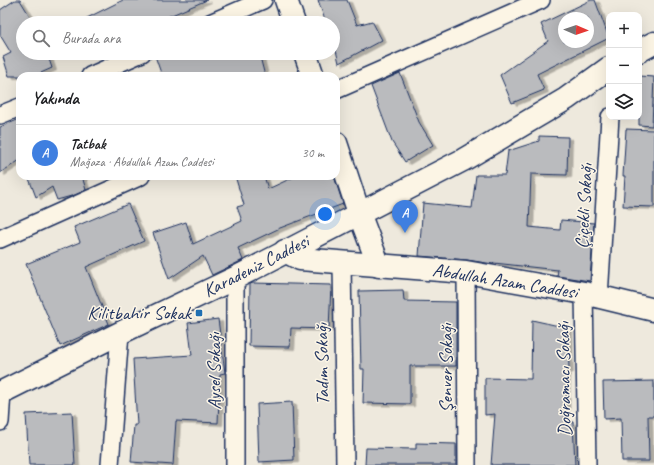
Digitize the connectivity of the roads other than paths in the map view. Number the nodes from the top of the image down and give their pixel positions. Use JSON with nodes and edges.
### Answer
{"nodes":[{"id":1,"x":263,"y":0,"type":"edge"},
{"id":2,"x":286,"y":0,"type":"edge"},
{"id":3,"x":541,"y":0,"type":"edge"},
{"id":4,"x":226,"y":16,"type":"edge"},
{"id":5,"x":292,"y":16,"type":"edge"},
{"id":6,"x":654,"y":43,"type":"edge"},
{"id":7,"x":642,"y":49,"type":"edge"},
{"id":8,"x":126,"y":60,"type":"edge"},
{"id":9,"x":307,"y":60,"type":"edge"},
{"id":10,"x":606,"y":70,"type":"edge"},
{"id":11,"x":99,"y":72,"type":"edge"},
{"id":12,"x":312,"y":72,"type":"edge"},
{"id":13,"x":340,"y":88,"type":"edge"},
{"id":14,"x":16,"y":109,"type":"edge"},
{"id":15,"x":0,"y":115,"type":"edge"},
{"id":16,"x":610,"y":120,"type":"edge"},
{"id":17,"x":340,"y":155,"type":"edge"},
{"id":18,"x":132,"y":180,"type":"edge"},
{"id":19,"x":359,"y":214,"type":"junction"},
{"id":20,"x":0,"y":239,"type":"edge"},
{"id":21,"x":285,"y":251,"type":"junction"},
{"id":22,"x":342,"y":263,"type":"junction"},
{"id":23,"x":379,"y":266,"type":"junction"},
{"id":24,"x":466,"y":272,"type":"junction"},
{"id":25,"x":235,"y":278,"type":"junction"},
{"id":26,"x":592,"y":295,"type":"junction"},
{"id":27,"x":654,"y":310,"type":"edge"},
{"id":28,"x":120,"y":332,"type":"junction"},
{"id":29,"x":1,"y":392,"type":"edge"},
{"id":30,"x":0,"y":422,"type":"edge"},
{"id":31,"x":110,"y":465,"type":"edge"},
{"id":32,"x":235,"y":465,"type":"edge"},
{"id":33,"x":345,"y":465,"type":"edge"},
{"id":34,"x":467,"y":465,"type":"edge"},
{"id":35,"x":587,"y":465,"type":"edge"}],
"edges":[{"from":1,"to":4,"type":"street"},
{"from":2,"to":5,"type":"street"},
{"from":3,"to":13,"type":"street"},
{"from":6,"to":7,"type":"street"},
{"from":8,"to":11,"type":"street"},
{"from":9,"to":12,"type":"street"},
{"from":10,"to":19,"type":"street","name":"Karadeniz Caddesi"},
{"from":14,"to":15,"type":"street"},
{"from":16,"to":26,"type":"street","name":"Çiçekli Sokağı"},
{"from":17,"to":19,"type":"street"},
{"from":18,"to":20,"type":"street"},
{"from":19,"to":21,"type":"street","name":"Karadeniz Caddesi"},
{"from":19,"to":23,"type":"street"},
{"from":21,"to":22,"type":"street","name":"Abdullah Azam Caddesi"},
{"from":21,"to":25,"type":"street","name":"Karadeniz Caddesi"},
{"from":22,"to":23,"type":"street","name":"Abdullah Azam Caddesi"},
{"from":22,"to":33,"type":"street","name":"Tadım Sokağı"},
{"from":23,"to":24,"type":"street","name":"Abdullah Azam Caddesi"},
{"from":24,"to":26,"type":"street","name":"Abdullah Azam Caddesi"},
{"from":24,"to":34,"type":"street","name":"Şenver Sokağı"},
{"from":25,"to":28,"type":"street","name":"Karadeniz Caddesi"},
{"from":25,"to":32,"type":"street","name":"Aysel Sokağı"},
{"from":26,"to":27,"type":"street","name":"Abdullah Azam Caddesi"},
{"from":26,"to":35,"type":"street","name":"Doğramacı Sokağı"},
{"from":28,"to":29,"type":"street","name":"Karadeniz Caddesi"},
{"from":28,"to":31,"type":"street"},
{"from":29,"to":30,"type":"street"}]}
